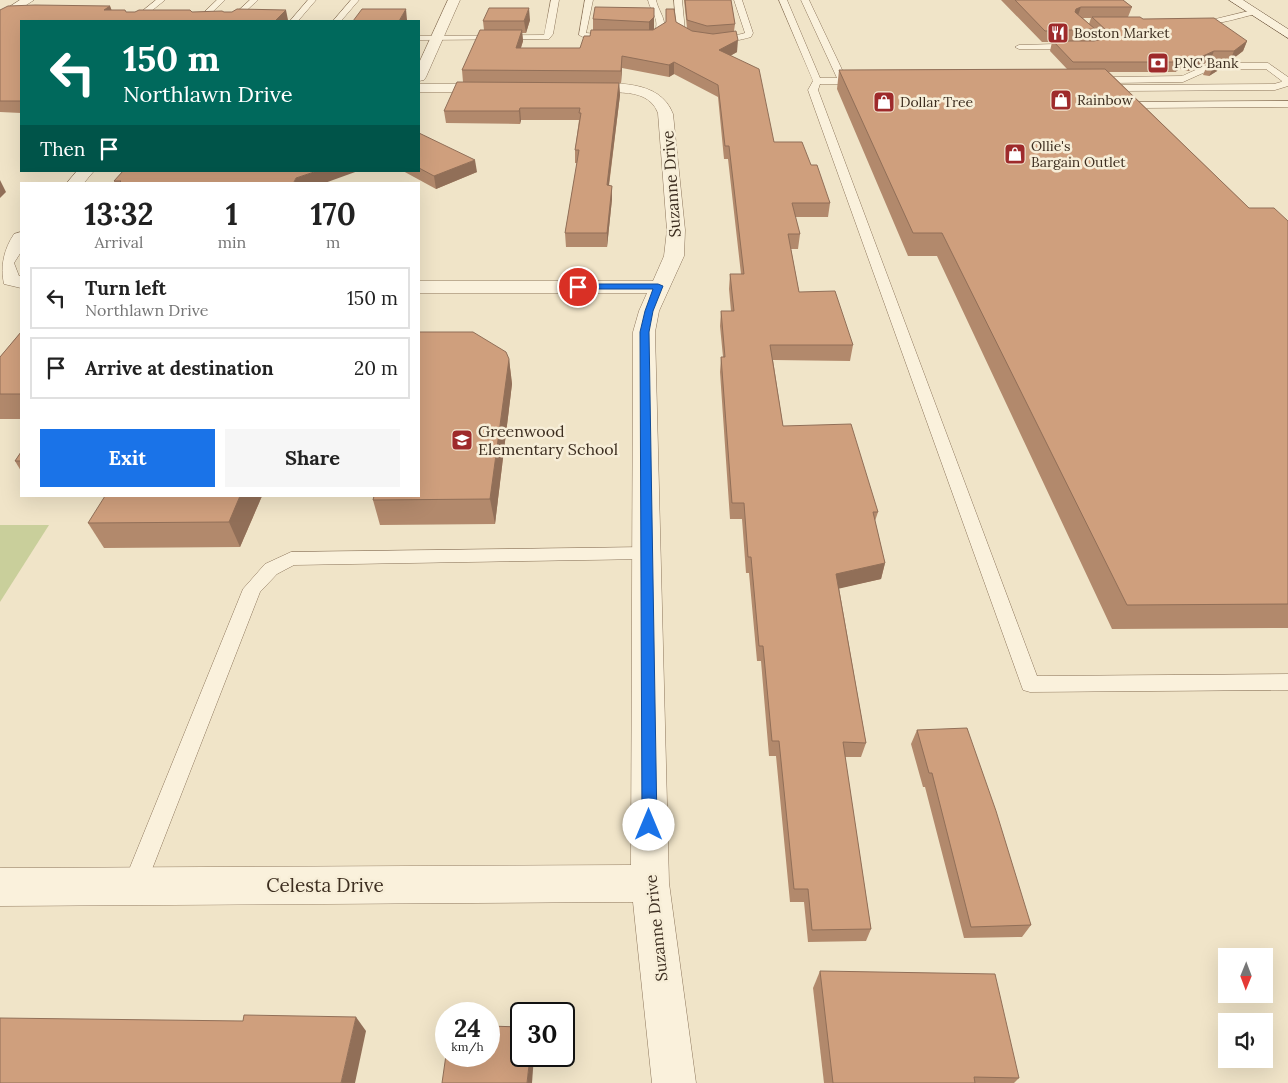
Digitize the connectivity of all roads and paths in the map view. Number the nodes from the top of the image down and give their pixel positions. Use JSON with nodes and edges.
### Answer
{"nodes":[{"id":1,"x":28,"y":0,"type":"edge"},
{"id":2,"x":161,"y":0,"type":"edge"},
{"id":3,"x":220,"y":0,"type":"edge"},
{"id":4,"x":254,"y":0,"type":"edge"},
{"id":5,"x":312,"y":0,"type":"edge"},
{"id":6,"x":355,"y":0,"type":"edge"},
{"id":7,"x":454,"y":0,"type":"edge"},
{"id":8,"x":555,"y":0,"type":"edge"},
{"id":9,"x":589,"y":0,"type":"edge"},
{"id":10,"x":652,"y":0,"type":"edge"},
{"id":11,"x":678,"y":0,"type":"edge"},
{"id":12,"x":738,"y":0,"type":"edge"},
{"id":13,"x":783,"y":0,"type":"edge"},
{"id":14,"x":805,"y":0,"type":"edge"},
{"id":15,"x":1235,"y":0,"type":"edge"},
{"id":16,"x":1254,"y":12,"type":"junction"},
{"id":17,"x":0,"y":18,"type":"edge"},
{"id":18,"x":135,"y":20,"type":"edge"},
{"id":19,"x":200,"y":20,"type":"edge"},
{"id":20,"x":232,"y":20,"type":"edge"},
{"id":21,"x":295,"y":20,"type":"edge"},
{"id":22,"x":338,"y":20,"type":"edge"},
{"id":23,"x":1082,"y":22,"type":"edge"},
{"id":24,"x":1185,"y":22,"type":"edge"},
{"id":25,"x":661,"y":26,"type":"junction"},
{"id":26,"x":681,"y":27,"type":"junction"},
{"id":27,"x":1288,"y":33,"type":"edge"},
{"id":28,"x":617,"y":37,"type":"edge"},
{"id":29,"x":635,"y":37,"type":"edge"},
{"id":30,"x":420,"y":38,"type":"edge"},
{"id":31,"x":437,"y":38,"type":"junction"},
{"id":32,"x":1019,"y":47,"type":"dead end"},
{"id":33,"x":420,"y":75,"type":"edge"},
{"id":34,"x":876,"y":80,"type":"edge"},
{"id":35,"x":1097,"y":80,"type":"edge"},
{"id":36,"x":817,"y":81,"type":"junction"},
{"id":37,"x":842,"y":81,"type":"junction"},
{"id":38,"x":1120,"y":87,"type":"junction"},
{"id":39,"x":420,"y":88,"type":"edge"},
{"id":40,"x":505,"y":88,"type":"edge"},
{"id":41,"x":572,"y":88,"type":"edge"},
{"id":42,"x":1288,"y":94,"type":"edge"},
{"id":43,"x":1288,"y":104,"type":"edge"},
{"id":44,"x":1138,"y":105,"type":"junction"},
{"id":45,"x":1154,"y":120,"type":"edge"},
{"id":46,"x":85,"y":172,"type":"edge"},
{"id":47,"x":76,"y":182,"type":"edge"},
{"id":48,"x":20,"y":239,"type":"edge"},
{"id":49,"x":16,"y":281,"type":"edge"},
{"id":50,"x":658,"y":286,"type":"junction"},
{"id":51,"x":420,"y":287,"type":"edge"},
{"id":52,"x":647,"y":553,"type":"junction"},
{"id":53,"x":1288,"y":682,"type":"edge"},
{"id":54,"x":650,"y":883,"type":"junction"},
{"id":55,"x":134,"y":886,"type":"junction"},
{"id":56,"x":0,"y":887,"type":"edge"},
{"id":57,"x":674,"y":1083,"type":"edge"}],
"edges":[{"from":1,"to":17,"type":"street"},
{"from":2,"to":18,"type":"lane"},
{"from":3,"to":19,"type":"lane"},
{"from":4,"to":20,"type":"lane"},
{"from":5,"to":21,"type":"lane"},
{"from":6,"to":22,"type":"lane"},
{"from":7,"to":31,"type":"street"},
{"from":8,"to":31,"type":"lane"},
{"from":9,"to":28,"type":"lane"},
{"from":10,"to":25,"type":"lane"},
{"from":11,"to":26,"type":"lane"},
{"from":12,"to":26,"type":"lane"},
{"from":13,"to":36,"type":"lane"},
{"from":14,"to":37,"type":"lane"},
{"from":15,"to":16,"type":"street"},
{"from":16,"to":24,"type":"lane"},
{"from":16,"to":27,"type":"street"},
{"from":23,"to":32,"type":"lane"},
{"from":25,"to":26,"type":"lane"},
{"from":25,"to":29,"type":"lane"},
{"from":30,"to":31,"type":"lane"},
{"from":31,"to":33,"type":"street"},
{"from":34,"to":37,"type":"lane"},
{"from":35,"to":38,"type":"lane"},
{"from":36,"to":37,"type":"lane"},
{"from":36,"to":53,"type":"lane"},
{"from":38,"to":38,"type":"lane"},
{"from":38,"to":42,"type":"lane"},
{"from":38,"to":44,"type":"lane"},
{"from":39,"to":40,"type":"street"},
{"from":41,"to":50,"type":"street","name":"Suzanne Drive"},
{"from":43,"to":44,"type":"lane"},
{"from":44,"to":45,"type":"lane"},
{"from":46,"to":47,"type":"street"},
{"from":48,"to":49,"type":"street"},
{"from":50,"to":51,"type":"street"},
{"from":50,"to":52,"type":"street","name":"Suzanne Drive"},
{"from":52,"to":54,"type":"street","name":"Suzanne Drive"},
{"from":52,"to":55,"type":"lane"},
{"from":54,"to":55,"type":"street","name":"Celesta Drive"},
{"from":54,"to":57,"type":"street","name":"Suzanne Drive"},
{"from":55,"to":56,"type":"street","name":"Celesta Drive"}]}
